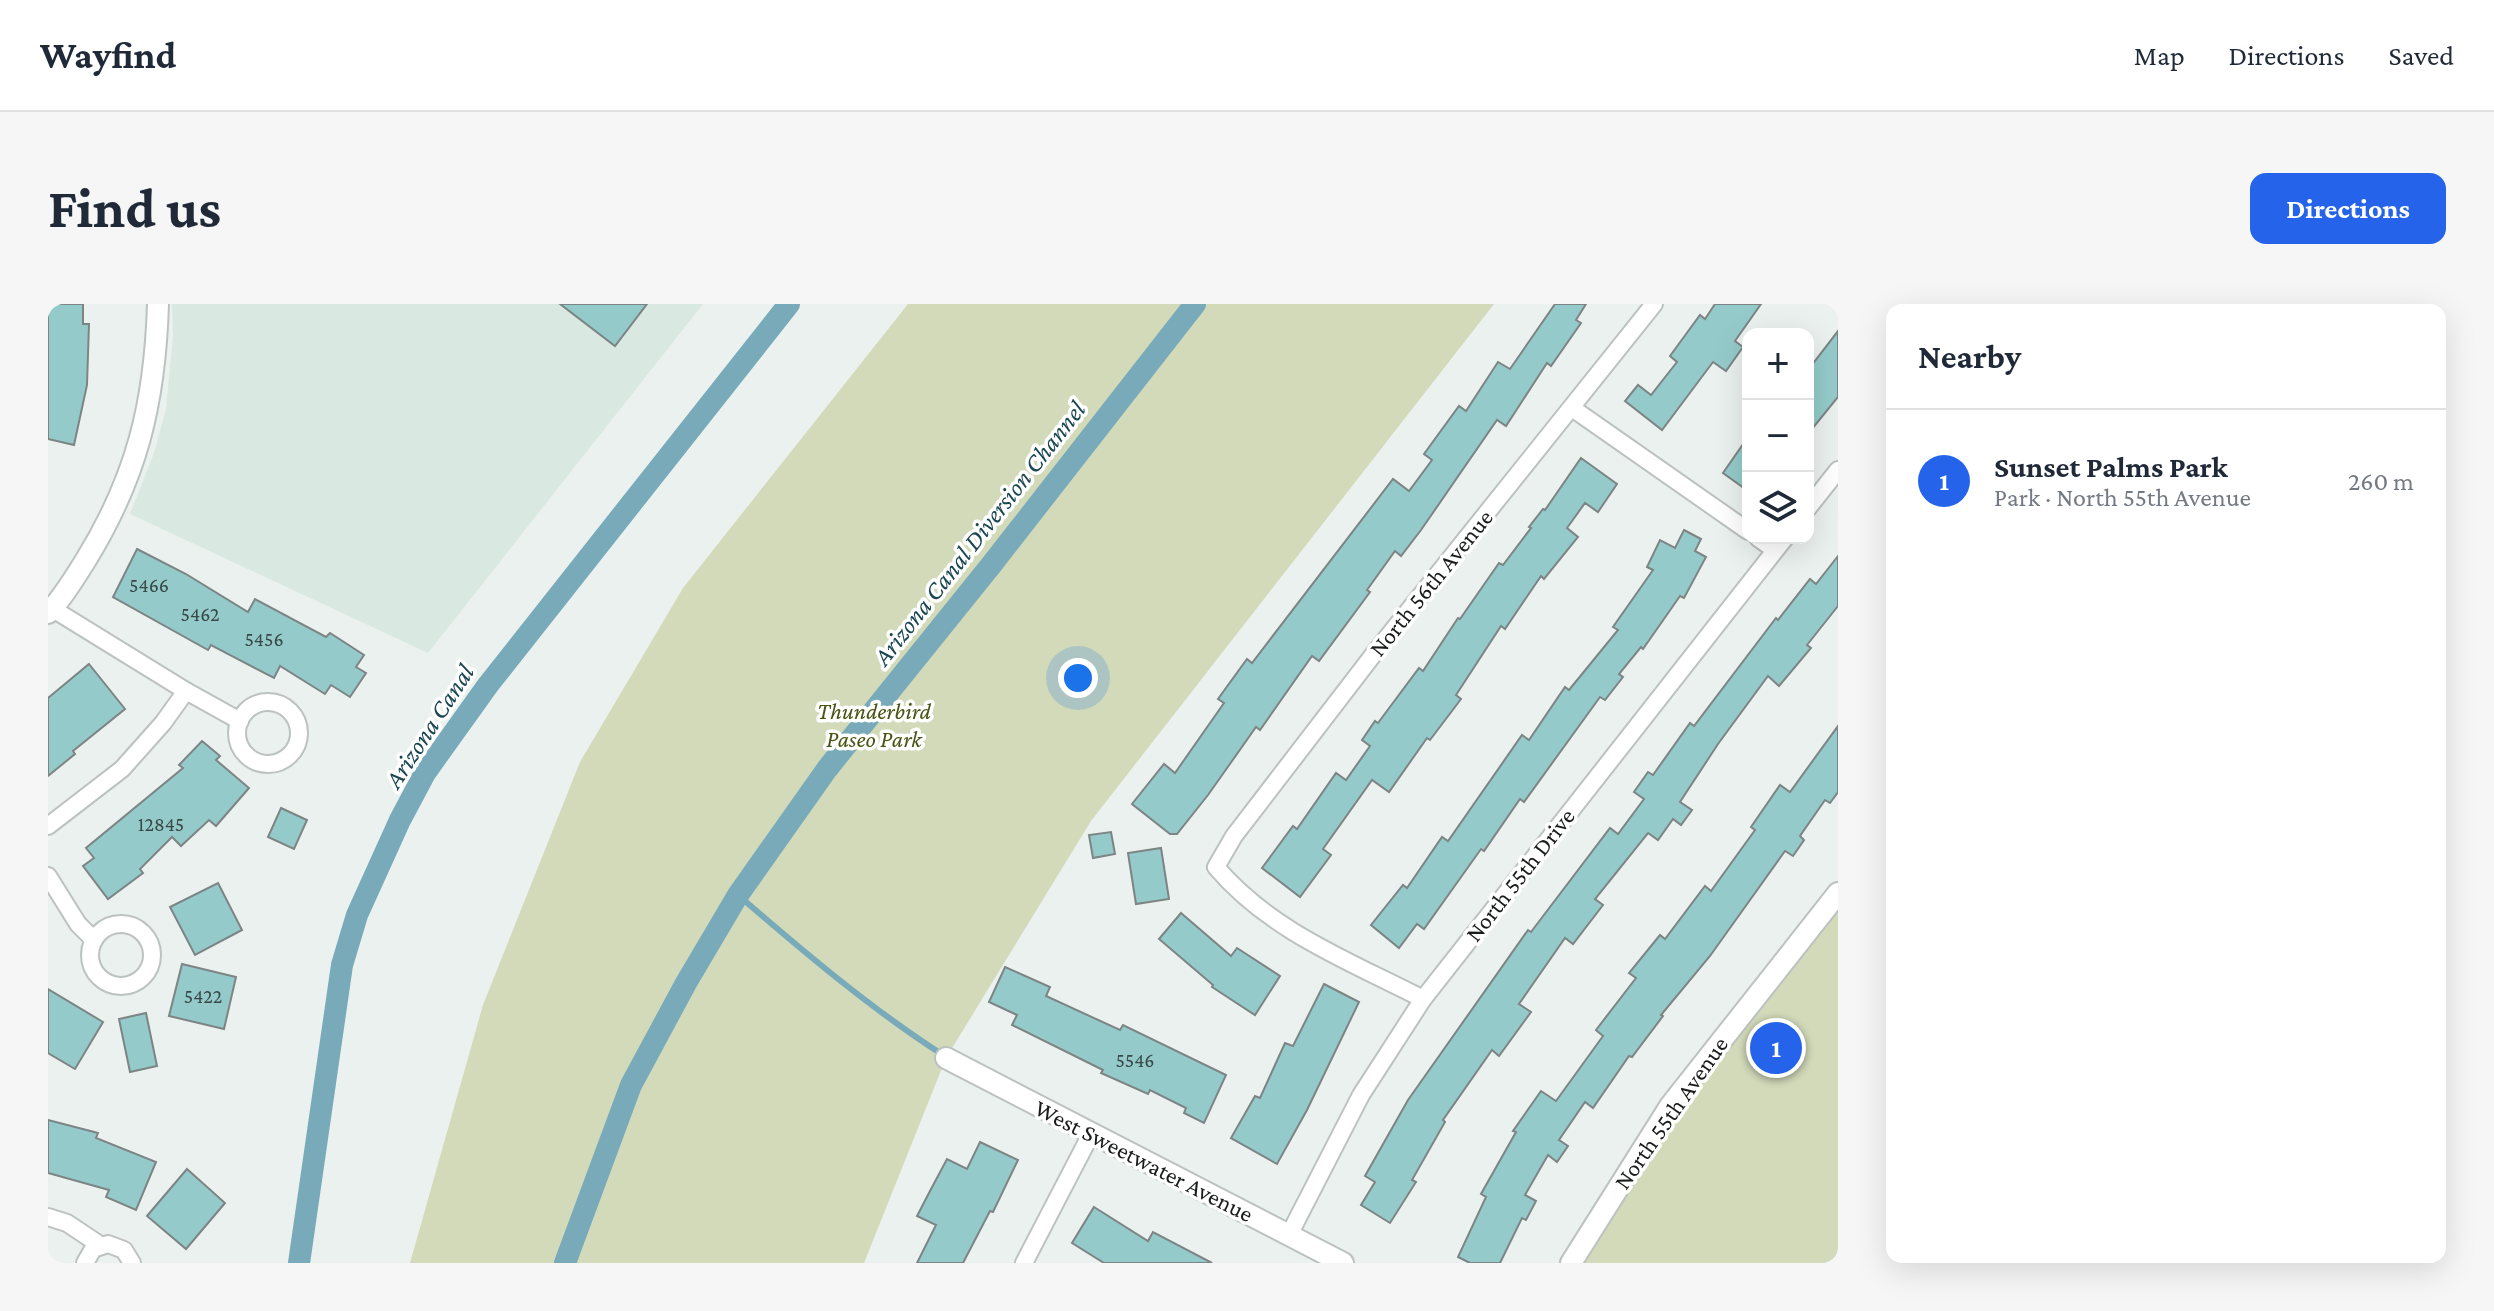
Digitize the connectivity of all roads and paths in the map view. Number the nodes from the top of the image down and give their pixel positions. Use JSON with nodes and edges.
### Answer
{"nodes":[{"id":1,"x":158,"y":304,"type":"edge"},
{"id":2,"x":1654,"y":304,"type":"edge"},
{"id":3,"x":1572,"y":408,"type":"junction"},
{"id":4,"x":1838,"y":470,"type":"edge"},
{"id":5,"x":1814,"y":500,"type":"edge"},
{"id":6,"x":1742,"y":527,"type":"edge"},
{"id":7,"x":1780,"y":544,"type":"edge"},
{"id":8,"x":50,"y":611,"type":"edge"},
{"id":9,"x":186,"y":691,"type":"junction"},
{"id":10,"x":240,"y":721,"type":"dead end"},
{"id":11,"x":48,"y":826,"type":"edge"},
{"id":12,"x":48,"y":876,"type":"edge"},
{"id":13,"x":1838,"y":893,"type":"edge"},
{"id":14,"x":94,"y":940,"type":"dead end"},
{"id":15,"x":1423,"y":999,"type":"junction"},
{"id":16,"x":946,"y":1058,"type":"dead end"},
{"id":17,"x":1091,"y":1134,"type":"junction"},
{"id":18,"x":48,"y":1217,"type":"edge"},
{"id":19,"x":1289,"y":1235,"type":"junction"},
{"id":20,"x":100,"y":1245,"type":"junction"},
{"id":21,"x":85,"y":1263,"type":"edge"},
{"id":22,"x":132,"y":1263,"type":"edge"},
{"id":23,"x":1024,"y":1263,"type":"edge"},
{"id":24,"x":1343,"y":1263,"type":"edge"},
{"id":25,"x":1571,"y":1263,"type":"edge"}],
"edges":[{"from":1,"to":8,"type":"street"},
{"from":2,"to":3,"type":"street","name":"North 56th Avenue"},
{"from":3,"to":6,"type":"street"},
{"from":3,"to":15,"type":"street","name":"North 56th Avenue"},
{"from":4,"to":5,"type":"street"},
{"from":7,"to":15,"type":"street","name":"North 55th Drive"},
{"from":8,"to":9,"type":"street"},
{"from":9,"to":10,"type":"street"},
{"from":9,"to":11,"type":"street"},
{"from":12,"to":14,"type":"street"},
{"from":13,"to":25,"type":"street","name":"North 55th Avenue"},
{"from":15,"to":19,"type":"street","name":"North 55th Drive"},
{"from":16,"to":17,"type":"street","name":"West Sweetwater Avenue"},
{"from":17,"to":19,"type":"street","name":"West Sweetwater Avenue"},
{"from":17,"to":23,"type":"street"},
{"from":18,"to":20,"type":"street"},
{"from":19,"to":24,"type":"street","name":"West Sweetwater Avenue"},
{"from":20,"to":21,"type":"street"},
{"from":20,"to":22,"type":"street"}]}
